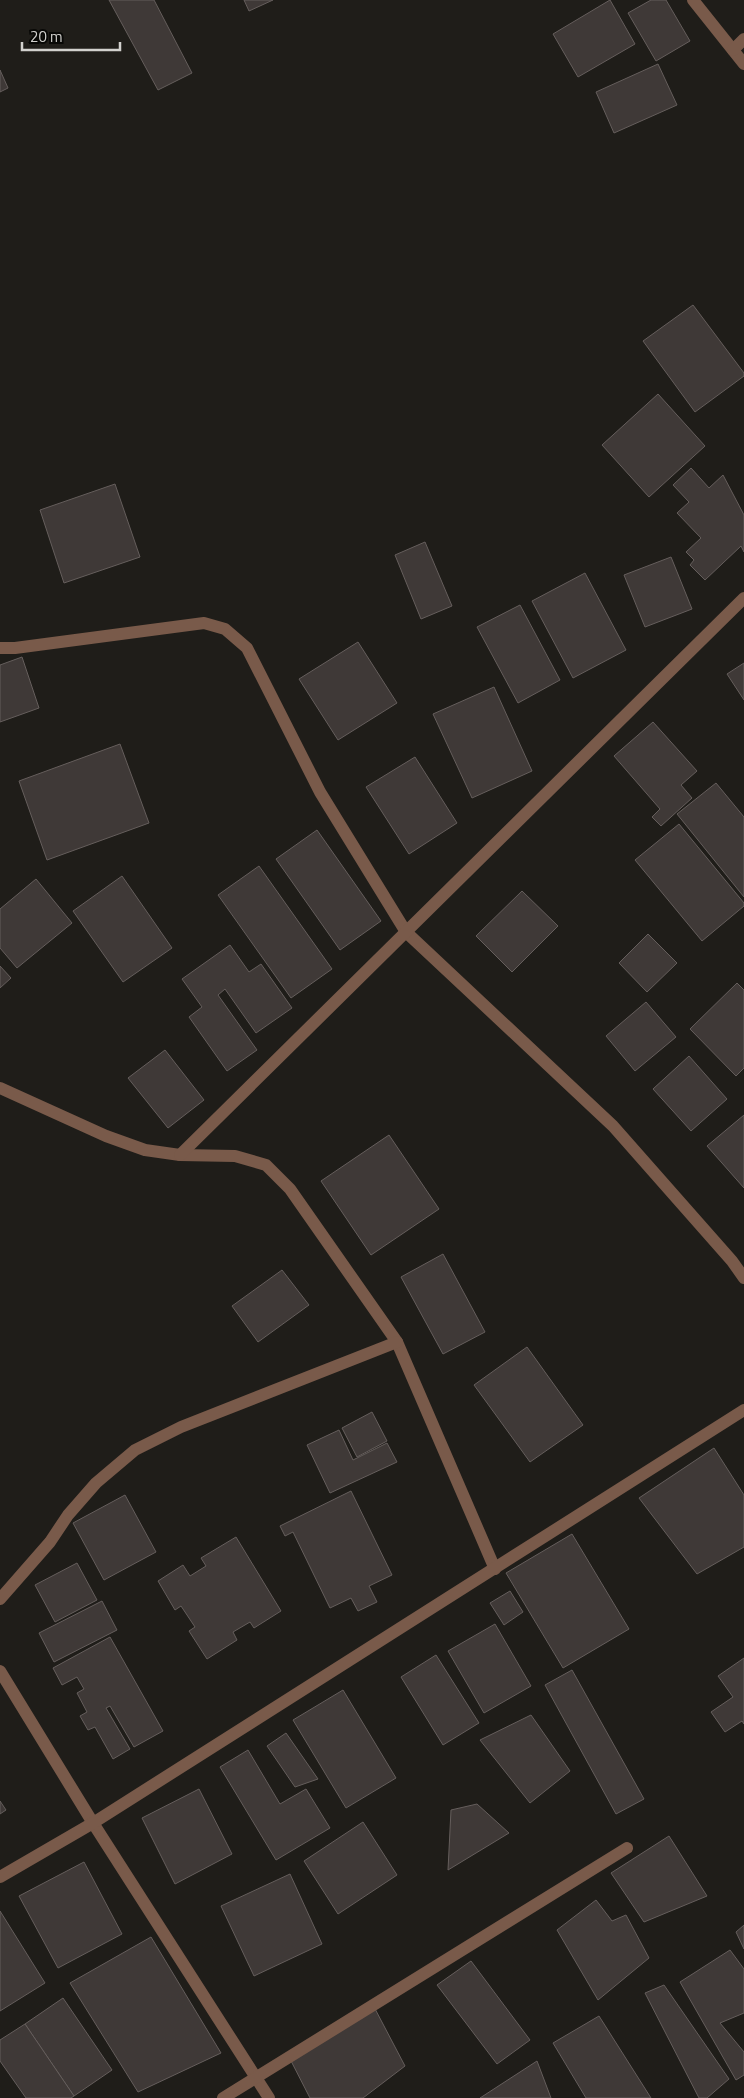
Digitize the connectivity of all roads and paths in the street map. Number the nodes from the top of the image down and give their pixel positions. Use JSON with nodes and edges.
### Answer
{"nodes":[{"id":1,"x":693,"y":0,"type":"edge"},
{"id":2,"x":744,"y":40,"type":"edge"},
{"id":3,"x":733,"y":50,"type":"junction"},
{"id":4,"x":744,"y":64,"type":"edge"},
{"id":5,"x":744,"y":598,"type":"edge"},
{"id":6,"x":0,"y":648,"type":"edge"},
{"id":7,"x":406,"y":932,"type":"junction"},
{"id":8,"x":0,"y":1088,"type":"edge"},
{"id":9,"x":180,"y":1155,"type":"junction"},
{"id":10,"x":744,"y":1278,"type":"edge"},
{"id":11,"x":397,"y":1342,"type":"junction"},
{"id":12,"x":744,"y":1410,"type":"edge"},
{"id":13,"x":494,"y":1569,"type":"junction"},
{"id":14,"x":0,"y":1599,"type":"edge"},
{"id":15,"x":0,"y":1671,"type":"edge"},
{"id":16,"x":93,"y":1823,"type":"junction"},
{"id":17,"x":627,"y":1848,"type":"dead end"},
{"id":18,"x":0,"y":1877,"type":"edge"},
{"id":19,"x":257,"y":2077,"type":"junction"},
{"id":20,"x":223,"y":2098,"type":"edge"},
{"id":21,"x":269,"y":2098,"type":"edge"}],
"edges":[{"from":1,"to":3,"type":"street"},
{"from":2,"to":3,"type":"street"},
{"from":3,"to":4,"type":"street"},
{"from":5,"to":7,"type":"street"},
{"from":6,"to":7,"type":"street"},
{"from":7,"to":9,"type":"street"},
{"from":7,"to":10,"type":"street"},
{"from":8,"to":9,"type":"street"},
{"from":9,"to":11,"type":"street"},
{"from":11,"to":13,"type":"street"},
{"from":11,"to":14,"type":"street"},
{"from":12,"to":13,"type":"street"},
{"from":13,"to":16,"type":"street"},
{"from":15,"to":16,"type":"street"},
{"from":16,"to":18,"type":"street"},
{"from":16,"to":19,"type":"street"},
{"from":17,"to":19,"type":"street"},
{"from":19,"to":20,"type":"street"},
{"from":19,"to":21,"type":"street"}]}
